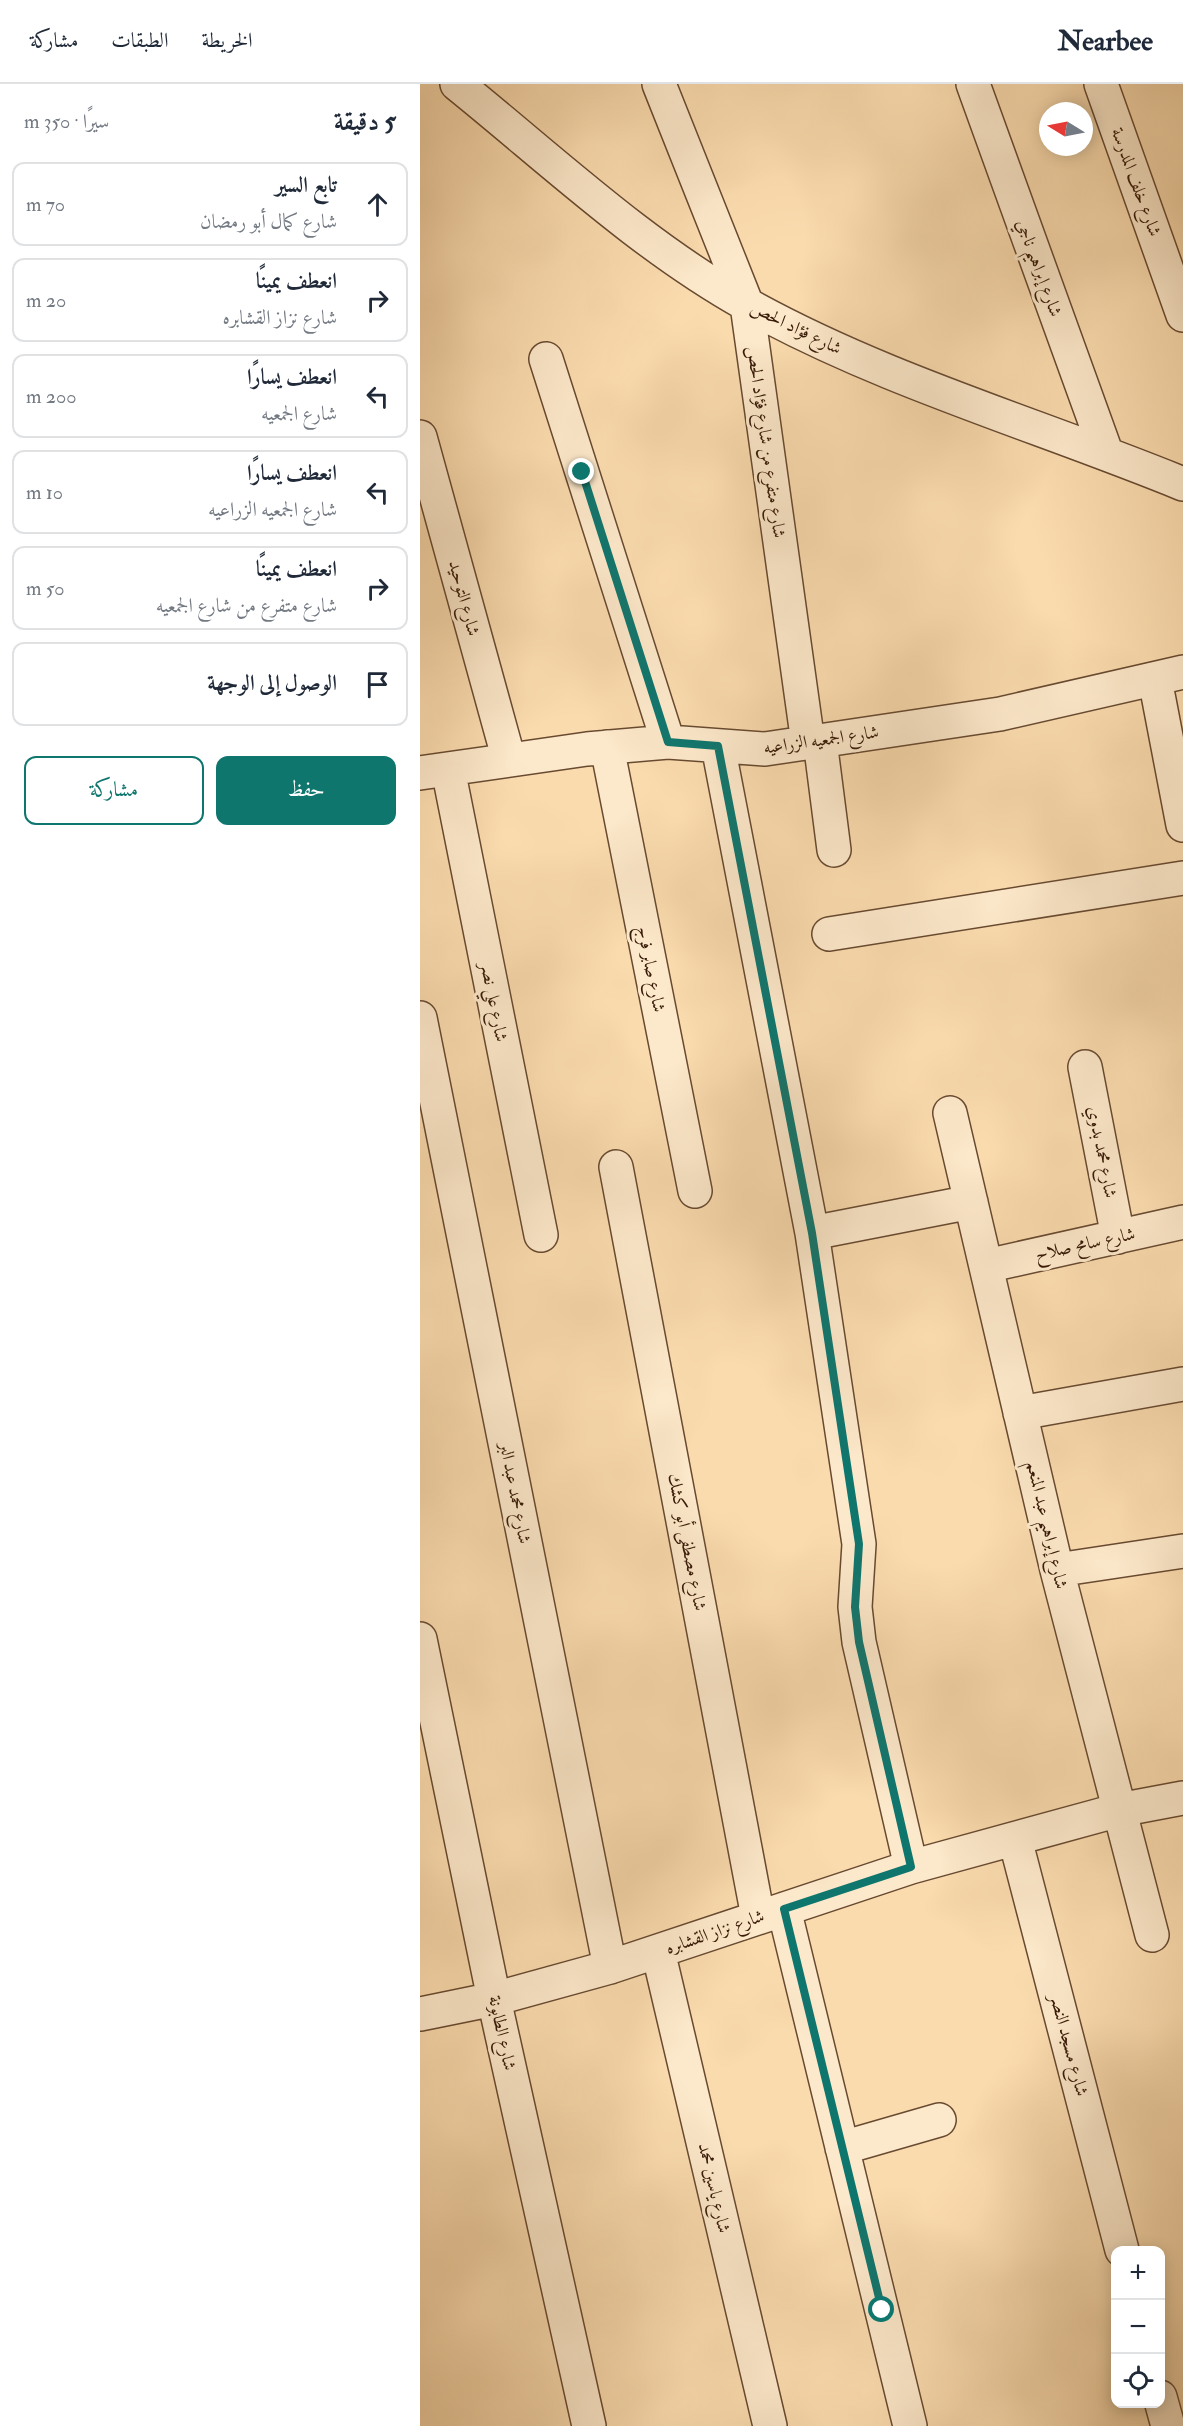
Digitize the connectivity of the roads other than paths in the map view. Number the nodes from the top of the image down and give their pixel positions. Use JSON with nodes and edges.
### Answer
{"nodes":[{"id":1,"x":659,"y":84,"type":"edge"},
{"id":2,"x":973,"y":84,"type":"edge"},
{"id":3,"x":1101,"y":84,"type":"edge"},
{"id":4,"x":459,"y":85,"type":"edge"},
{"id":5,"x":747,"y":304,"type":"junction"},
{"id":6,"x":1183,"y":315,"type":"edge"},
{"id":7,"x":546,"y":359,"type":"dead end"},
{"id":8,"x":420,"y":437,"type":"edge"},
{"id":9,"x":1106,"y":453,"type":"junction"},
{"id":10,"x":1183,"y":484,"type":"edge"},
{"id":11,"x":1169,"y":675,"type":"edge"},
{"id":12,"x":668,"y":742,"type":"junction"},
{"id":13,"x":814,"y":742,"type":"junction"},
{"id":14,"x":718,"y":746,"type":"junction"},
{"id":15,"x":608,"y":747,"type":"junction"},
{"id":16,"x":509,"y":760,"type":"junction"},
{"id":17,"x":434,"y":771,"type":"edge"},
{"id":18,"x":1183,"y":825,"type":"edge"},
{"id":19,"x":834,"y":850,"type":"dead end"},
{"id":20,"x":1183,"y":878,"type":"edge"},
{"id":21,"x":829,"y":934,"type":"dead end"},
{"id":22,"x":420,"y":1018,"type":"edge"},
{"id":23,"x":1085,"y":1067,"type":"dead end"},
{"id":24,"x":950,"y":1113,"type":"dead end"},
{"id":25,"x":616,"y":1167,"type":"dead end"},
{"id":26,"x":695,"y":1191,"type":"dead end"},
{"id":27,"x":971,"y":1202,"type":"junction"},
{"id":28,"x":1183,"y":1222,"type":"edge"},
{"id":29,"x":812,"y":1233,"type":"junction"},
{"id":30,"x":541,"y":1235,"type":"dead end"},
{"id":31,"x":1118,"y":1237,"type":"junction"},
{"id":32,"x":986,"y":1266,"type":"junction"},
{"id":33,"x":1183,"y":1384,"type":"edge"},
{"id":34,"x":1020,"y":1413,"type":"junction"},
{"id":35,"x":1183,"y":1551,"type":"edge"},
{"id":36,"x":1057,"y":1570,"type":"junction"},
{"id":37,"x":420,"y":1639,"type":"edge"},
{"id":38,"x":1183,"y":1798,"type":"edge"},
{"id":39,"x":1119,"y":1810,"type":"junction"},
{"id":40,"x":1016,"y":1839,"type":"junction"},
{"id":41,"x":911,"y":1867,"type":"junction"},
{"id":42,"x":771,"y":1913,"type":"junction"},
{"id":43,"x":1152,"y":1935,"type":"dead end"},
{"id":44,"x":658,"y":1951,"type":"junction"},
{"id":45,"x":610,"y":1967,"type":"junction"},
{"id":46,"x":494,"y":1999,"type":"junction"},
{"id":47,"x":420,"y":2014,"type":"edge"},
{"id":48,"x":939,"y":2120,"type":"dead end"},
{"id":49,"x":842,"y":2148,"type":"junction"},
{"id":50,"x":1121,"y":2246,"type":"edge"},
{"id":51,"x":1164,"y":2408,"type":"edge"},
{"id":52,"x":589,"y":2426,"type":"edge"},
{"id":53,"x":770,"y":2426,"type":"edge"},
{"id":54,"x":910,"y":2426,"type":"edge"},
{"id":55,"x":1168,"y":2426,"type":"edge"}],
"edges":[{"from":1,"to":5,"type":"street","name":"شارع متفرع من شارع فؤاد الحص"},
{"from":2,"to":9,"type":"street","name":"شارع إبراهيم ناجي"},
{"from":3,"to":6,"type":"street","name":"شارع خلف المدرسة"},
{"from":4,"to":5,"type":"street","name":"شارع فؤاد الحص"},
{"from":5,"to":9,"type":"street","name":"شارع فؤاد الحص"},
{"from":5,"to":13,"type":"street","name":"شارع متفرع من شارع فؤاد الحص"},
{"from":7,"to":12,"type":"street"},
{"from":8,"to":16,"type":"street","name":"شارع التوحيد"},
{"from":9,"to":10,"type":"street","name":"شارع فؤاد الحص"},
{"from":11,"to":13,"type":"street","name":"شارع الجمعيه الزراعيه"},
{"from":11,"to":18,"type":"street"},
{"from":12,"to":14,"type":"street","name":"شارع الجمعيه الزراعيه"},
{"from":12,"to":15,"type":"street","name":"شارع الجمعيه الزراعيه"},
{"from":13,"to":14,"type":"street","name":"شارع الجمعيه الزراعيه"},
{"from":13,"to":19,"type":"street","name":"شارع متفرع من شارع فؤاد الحص"},
{"from":14,"to":29,"type":"street"},
{"from":15,"to":16,"type":"street","name":"شارع الجمعيه الزراعيه"},
{"from":15,"to":26,"type":"street","name":"شارع صابر فرج"},
{"from":16,"to":17,"type":"street","name":"شارع الجمعيه الزراعيه"},
{"from":17,"to":30,"type":"street","name":"شارع علي نصر"},
{"from":20,"to":21,"type":"street"},
{"from":22,"to":45,"type":"street","name":"شارع محمد عبد البر"},
{"from":23,"to":31,"type":"street","name":"شارع محمد بدوي"},
{"from":24,"to":27,"type":"street","name":"شارع إبراهيم عبد المنعم"},
{"from":25,"to":42,"type":"street","name":"شارع مصطفى أبو كشك"},
{"from":27,"to":29,"type":"street"},
{"from":27,"to":32,"type":"street","name":"شارع إبراهيم عبد المنعم"},
{"from":28,"to":31,"type":"street","name":"شارع سامح صلاح"},
{"from":29,"to":41,"type":"street"},
{"from":31,"to":32,"type":"street","name":"شارع سامح صلاح"},
{"from":32,"to":34,"type":"street","name":"شارع إبراهيم عبد المنعم"},
{"from":33,"to":34,"type":"street"},
{"from":34,"to":36,"type":"street","name":"شارع إبراهيم عبد المنعم"},
{"from":35,"to":36,"type":"street"},
{"from":36,"to":39,"type":"street","name":"شارع إبراهيم عبد المنعم"},
{"from":37,"to":46,"type":"street","name":"شارع الطابونة"},
{"from":38,"to":39,"type":"street","name":"شارع نزاز القشابره"},
{"from":39,"to":40,"type":"street","name":"شارع نزاز القشابره"},
{"from":39,"to":43,"type":"street","name":"شارع إبراهيم عبد المنعم"},
{"from":40,"to":41,"type":"street","name":"شارع نزاز القشابره"},
{"from":40,"to":50,"type":"street","name":"شارع مسجد النصر"},
{"from":41,"to":42,"type":"street","name":"شارع نزاز القشابره"},
{"from":42,"to":44,"type":"street","name":"شارع نزاز القشابره"},
{"from":42,"to":49,"type":"street","name":"شارع مصطفى أبو كشك"},
{"from":44,"to":45,"type":"street","name":"شارع نزاز القشابره"},
{"from":44,"to":53,"type":"street","name":"شارع ياسين محمد"},
{"from":45,"to":46,"type":"street","name":"شارع نزاز القشابره"},
{"from":46,"to":47,"type":"street","name":"شارع نزاز القشابره"},
{"from":46,"to":52,"type":"street","name":"شارع الطابونة"},
{"from":48,"to":49,"type":"street"},
{"from":49,"to":54,"type":"street","name":"شارع مصطفى أبو كشك"},
{"from":51,"to":55,"type":"street"}]}
